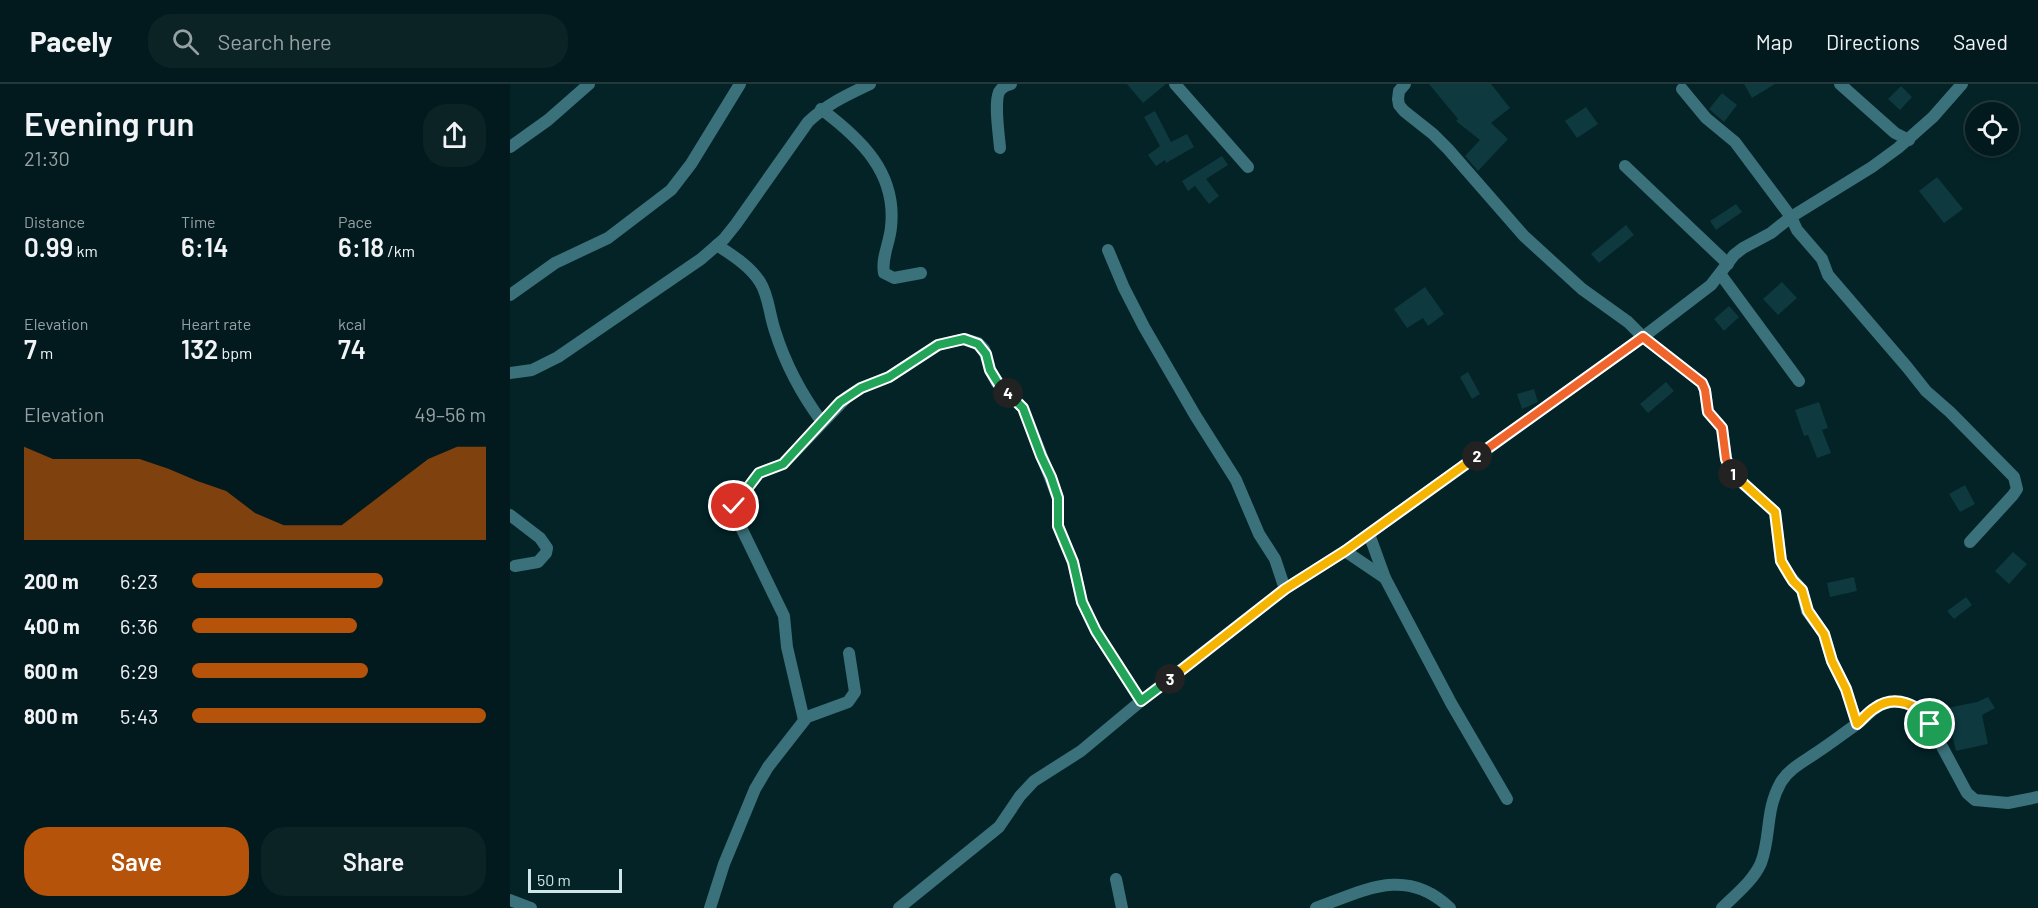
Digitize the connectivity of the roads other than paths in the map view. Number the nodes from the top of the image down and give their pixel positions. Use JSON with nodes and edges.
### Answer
{"nodes":[{"id":1,"x":589,"y":84,"type":"edge"},
{"id":2,"x":740,"y":84,"type":"edge"},
{"id":3,"x":870,"y":84,"type":"edge"},
{"id":4,"x":1011,"y":84,"type":"edge"},
{"id":5,"x":1175,"y":84,"type":"edge"},
{"id":6,"x":1405,"y":84,"type":"edge"},
{"id":7,"x":1840,"y":84,"type":"edge"},
{"id":8,"x":1962,"y":84,"type":"edge"},
{"id":9,"x":1682,"y":89,"type":"dead end"},
{"id":10,"x":821,"y":109,"type":"junction"},
{"id":11,"x":1895,"y":133,"type":"junction"},
{"id":12,"x":1909,"y":140,"type":"junction"},
{"id":13,"x":510,"y":147,"type":"edge"},
{"id":14,"x":1000,"y":148,"type":"dead end"},
{"id":15,"x":1898,"y":148,"type":"junction"},
{"id":16,"x":1625,"y":166,"type":"dead end"},
{"id":17,"x":1248,"y":167,"type":"dead end"},
{"id":18,"x":1791,"y":217,"type":"junction"},
{"id":19,"x":717,"y":245,"type":"junction"},
{"id":20,"x":1108,"y":250,"type":"dead end"},
{"id":21,"x":1724,"y":269,"type":"junction"},
{"id":22,"x":921,"y":273,"type":"dead end"},
{"id":23,"x":510,"y":295,"type":"edge"},
{"id":24,"x":1643,"y":337,"type":"junction"},
{"id":25,"x":511,"y":376,"type":"edge"},
{"id":26,"x":1799,"y":381,"type":"dead end"},
{"id":27,"x":822,"y":422,"type":"junction"},
{"id":28,"x":510,"y":515,"type":"edge"},
{"id":29,"x":1370,"y":534,"type":"junction"},
{"id":30,"x":1970,"y":542,"type":"dead end"},
{"id":31,"x":1345,"y":551,"type":"junction"},
{"id":32,"x":515,"y":566,"type":"dead end"},
{"id":33,"x":1385,"y":578,"type":"junction"},
{"id":34,"x":1285,"y":589,"type":"junction"},
{"id":35,"x":849,"y":653,"type":"dead end"},
{"id":36,"x":1141,"y":701,"type":"junction"},
{"id":37,"x":804,"y":720,"type":"junction"},
{"id":38,"x":1857,"y":724,"type":"junction"},
{"id":39,"x":2038,"y":797,"type":"edge"},
{"id":40,"x":1507,"y":799,"type":"dead end"},
{"id":41,"x":1116,"y":879,"type":"dead end"},
{"id":42,"x":510,"y":900,"type":"edge"},
{"id":43,"x":531,"y":908,"type":"edge"},
{"id":44,"x":710,"y":908,"type":"edge"},
{"id":45,"x":898,"y":908,"type":"edge"},
{"id":46,"x":1122,"y":908,"type":"edge"},
{"id":47,"x":1316,"y":908,"type":"edge"},
{"id":48,"x":1450,"y":908,"type":"edge"},
{"id":49,"x":1722,"y":908,"type":"edge"}],
"edges":[{"from":1,"to":13,"type":"street"},
{"from":2,"to":23,"type":"street"},
{"from":3,"to":10,"type":"street"},
{"from":4,"to":14,"type":"street"},
{"from":5,"to":17,"type":"street"},
{"from":6,"to":24,"type":"street"},
{"from":7,"to":11,"type":"street"},
{"from":8,"to":12,"type":"street"},
{"from":9,"to":18,"type":"street"},
{"from":10,"to":19,"type":"street"},
{"from":10,"to":22,"type":"street"},
{"from":11,"to":12,"type":"street"},
{"from":11,"to":15,"type":"street"},
{"from":12,"to":15,"type":"street"},
{"from":15,"to":18,"type":"street"},
{"from":16,"to":21,"type":"street"},
{"from":18,"to":21,"type":"street"},
{"from":18,"to":30,"type":"street"},
{"from":19,"to":25,"type":"street"},
{"from":19,"to":27,"type":"street"},
{"from":20,"to":34,"type":"street"},
{"from":21,"to":24,"type":"street"},
{"from":21,"to":26,"type":"street"},
{"from":24,"to":29,"type":"street"},
{"from":24,"to":38,"type":"street"},
{"from":27,"to":36,"type":"street"},
{"from":27,"to":37,"type":"street"},
{"from":28,"to":32,"type":"street"},
{"from":29,"to":31,"type":"street"},
{"from":29,"to":33,"type":"street"},
{"from":31,"to":33,"type":"street"},
{"from":31,"to":34,"type":"street"},
{"from":33,"to":40,"type":"street"},
{"from":34,"to":36,"type":"street"},
{"from":35,"to":37,"type":"street"},
{"from":36,"to":45,"type":"street"},
{"from":37,"to":44,"type":"street"},
{"from":38,"to":39,"type":"street"},
{"from":38,"to":49,"type":"street"},
{"from":41,"to":46,"type":"street"},
{"from":42,"to":43,"type":"street"},
{"from":47,"to":48,"type":"street"}]}
